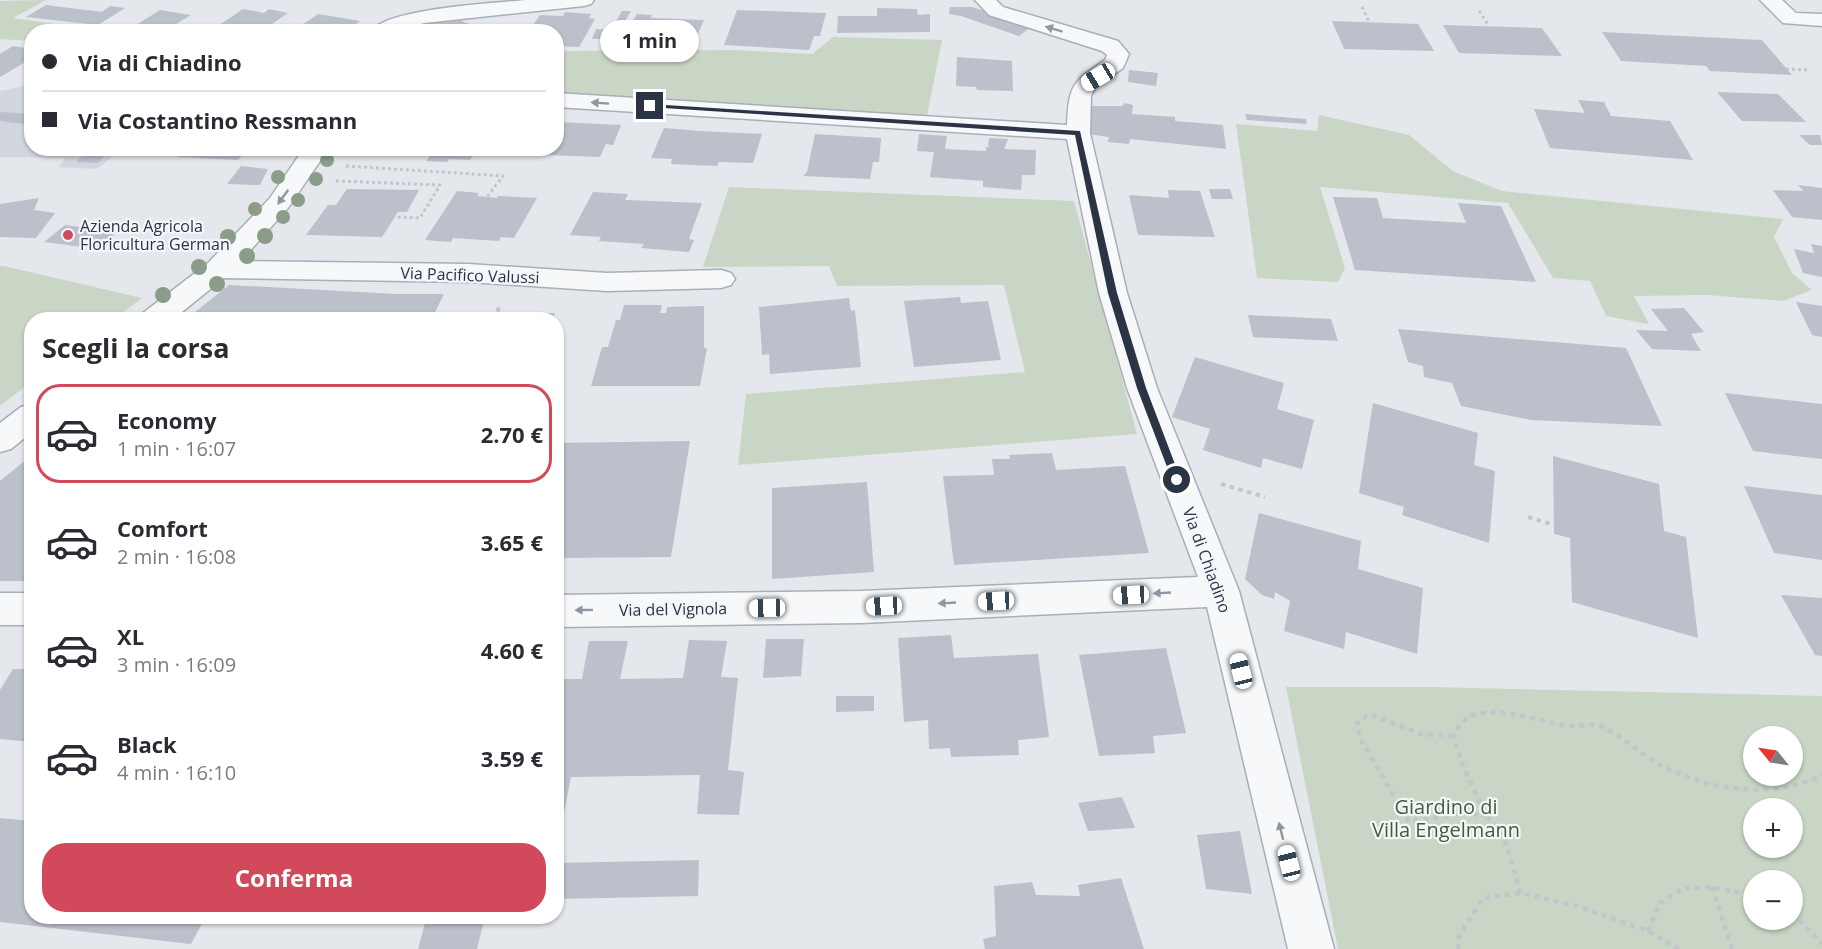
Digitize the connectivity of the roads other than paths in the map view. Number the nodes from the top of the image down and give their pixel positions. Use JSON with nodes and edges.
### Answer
{"nodes":[{"id":1,"x":584,"y":0,"type":"edge"},
{"id":2,"x":980,"y":0,"type":"edge"},
{"id":3,"x":985,"y":0,"type":"edge"},
{"id":4,"x":1770,"y":0,"type":"edge"},
{"id":5,"x":1822,"y":20,"type":"edge"},
{"id":6,"x":397,"y":24,"type":"edge"},
{"id":7,"x":564,"y":101,"type":"edge"},
{"id":8,"x":1078,"y":133,"type":"junction"},
{"id":9,"x":312,"y":156,"type":"edge"},
{"id":10,"x":218,"y":269,"type":"junction"},
{"id":11,"x":721,"y":279,"type":"dead end"},
{"id":12,"x":163,"y":312,"type":"edge"},
{"id":13,"x":24,"y":421,"type":"edge"},
{"id":14,"x":0,"y":440,"type":"edge"},
{"id":15,"x":1221,"y":591,"type":"junction"},
{"id":16,"x":0,"y":609,"type":"edge"},
{"id":17,"x":24,"y":609,"type":"edge"},
{"id":18,"x":564,"y":611,"type":"edge"},
{"id":19,"x":1311,"y":949,"type":"edge"}],
"edges":[{"from":1,"to":6,"type":"street"},
{"from":2,"to":3,"type":"street"},
{"from":8,"to":3,"type":"street","name":"Via di Chiadino","one_way":true},
{"from":4,"to":5,"type":"street"},
{"from":8,"to":7,"type":"street","one_way":true},
{"from":8,"to":15,"type":"street","name":"Via di Chiadino"},
{"from":9,"to":10,"type":"street","one_way":true},
{"from":10,"to":11,"type":"street","name":"Via Pacifico Valussi"},
{"from":10,"to":12,"type":"street"},
{"from":13,"to":14,"type":"street"},
{"from":15,"to":18,"type":"street","name":"Via del Vignola","one_way":true},
{"from":19,"to":15,"type":"street","name":"Via di Chiadino","one_way":true},
{"from":16,"to":17,"type":"street"}]}
